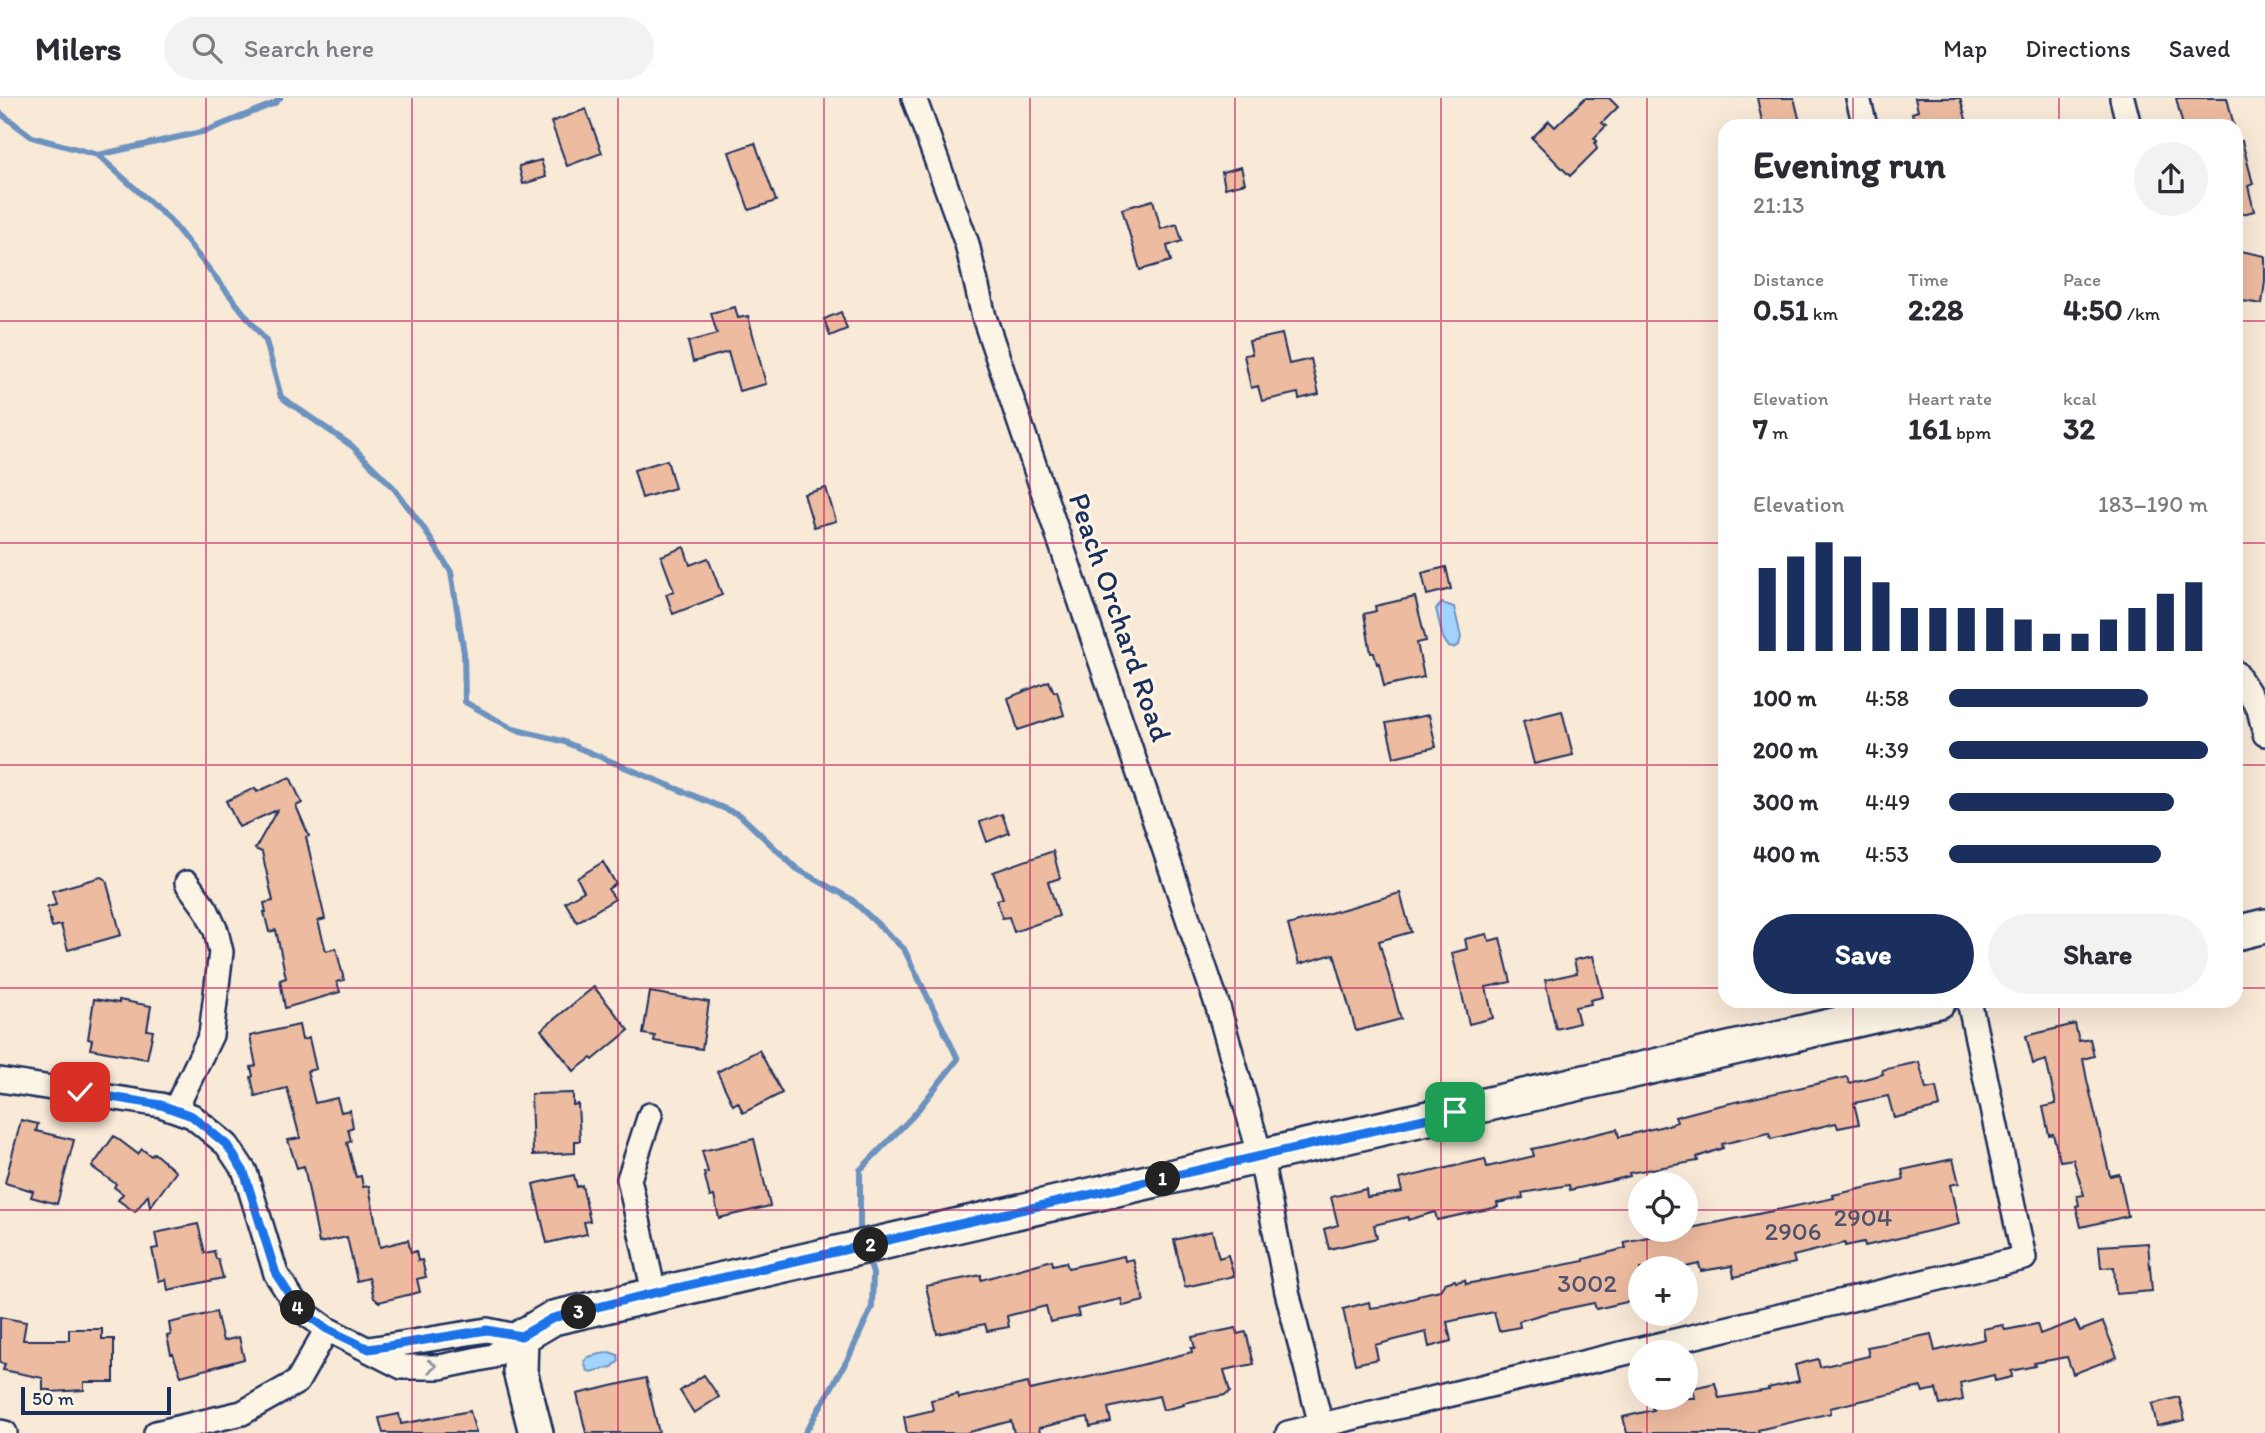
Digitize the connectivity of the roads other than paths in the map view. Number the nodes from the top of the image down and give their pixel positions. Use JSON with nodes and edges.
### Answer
{"nodes":[{"id":1,"x":914,"y":98,"type":"edge"},
{"id":2,"x":1858,"y":98,"type":"edge"},
{"id":3,"x":2122,"y":98,"type":"edge"},
{"id":4,"x":1863,"y":119,"type":"edge"},
{"id":5,"x":2127,"y":119,"type":"edge"},
{"id":6,"x":2243,"y":684,"type":"edge"},
{"id":7,"x":2265,"y":734,"type":"edge"},
{"id":8,"x":187,"y":883,"type":"dead end"},
{"id":9,"x":2265,"y":926,"type":"edge"},
{"id":10,"x":2243,"y":931,"type":"edge"},
{"id":11,"x":1908,"y":1008,"type":"edge"},
{"id":12,"x":1970,"y":1008,"type":"edge"},
{"id":13,"x":0,"y":1080,"type":"edge"},
{"id":14,"x":175,"y":1110,"type":"junction"},
{"id":15,"x":650,"y":1115,"type":"dead end"},
{"id":16,"x":1261,"y":1158,"type":"junction"},
{"id":17,"x":654,"y":1293,"type":"junction"},
{"id":18,"x":327,"y":1329,"type":"junction"},
{"id":19,"x":521,"y":1336,"type":"junction"},
{"id":20,"x":1321,"y":1429,"type":"edge"},
{"id":21,"x":0,"y":1432,"type":"edge"},
{"id":22,"x":5,"y":1433,"type":"edge"},
{"id":23,"x":156,"y":1433,"type":"edge"},
{"id":24,"x":536,"y":1433,"type":"edge"},
{"id":25,"x":1287,"y":1433,"type":"edge"}],
"edges":[{"from":1,"to":16,"type":"street","name":"Peach Orchard Road"},
{"from":2,"to":4,"type":"street"},
{"from":3,"to":5,"type":"street"},
{"from":6,"to":7,"type":"street"},
{"from":8,"to":14,"type":"street"},
{"from":9,"to":10,"type":"street"},
{"from":11,"to":16,"type":"street"},
{"from":12,"to":20,"type":"street"},
{"from":13,"to":14,"type":"street"},
{"from":14,"to":18,"type":"street"},
{"from":15,"to":17,"type":"street"},
{"from":16,"to":17,"type":"street"},
{"from":16,"to":20,"type":"street","name":"Peach Orchard Road"},
{"from":17,"to":19,"type":"street"},
{"from":18,"to":19,"type":"street"},
{"from":18,"to":23,"type":"street"},
{"from":19,"to":24,"type":"street"},
{"from":20,"to":25,"type":"street"},
{"from":21,"to":22,"type":"street"}]}
